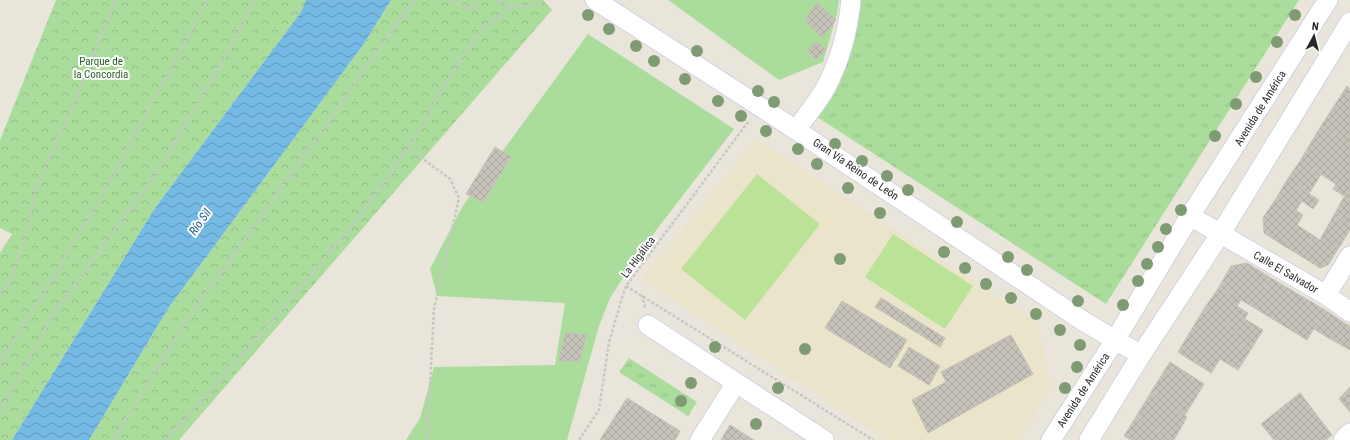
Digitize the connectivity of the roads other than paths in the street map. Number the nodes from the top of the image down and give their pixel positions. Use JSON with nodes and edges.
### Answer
{"nodes":[{"id":1,"x":595,"y":0,"type":"edge"},
{"id":2,"x":851,"y":0,"type":"edge"},
{"id":3,"x":1328,"y":0,"type":"edge"},
{"id":4,"x":1350,"y":22,"type":"edge"},
{"id":5,"x":796,"y":130,"type":"junction"},
{"id":6,"x":1190,"y":216,"type":"junction"},
{"id":7,"x":1221,"y":233,"type":"junction"},
{"id":8,"x":1350,"y":256,"type":"edge"},
{"id":9,"x":1326,"y":295,"type":"junction"},
{"id":10,"x":1350,"y":312,"type":"edge"},
{"id":11,"x":648,"y":326,"type":"dead end"},
{"id":12,"x":1115,"y":340,"type":"junction"},
{"id":13,"x":1141,"y":355,"type":"junction"},
{"id":14,"x":736,"y":383,"type":"junction"},
{"id":15,"x":1350,"y":433,"type":"edge"},
{"id":16,"x":700,"y":440,"type":"edge"},
{"id":17,"x":824,"y":440,"type":"edge"},
{"id":18,"x":1052,"y":440,"type":"edge"},
{"id":19,"x":1089,"y":440,"type":"edge"},
{"id":20,"x":1343,"y":440,"type":"edge"}],
"edges":[{"from":1,"to":5,"type":"street","name":"Gran Vía Reino de León"},
{"from":2,"to":5,"type":"street"},
{"from":3,"to":6,"type":"street","name":"Avenida de América"},
{"from":4,"to":7,"type":"street"},
{"from":5,"to":12,"type":"street","name":"Gran Vía Reino de León"},
{"from":6,"to":7,"type":"street"},
{"from":6,"to":12,"type":"street","name":"Avenida de América"},
{"from":7,"to":9,"type":"street","name":"Calle El Salvador"},
{"from":7,"to":13,"type":"street"},
{"from":8,"to":9,"type":"street"},
{"from":9,"to":10,"type":"street","name":"Calle El Salvador"},
{"from":11,"to":14,"type":"street"},
{"from":12,"to":13,"type":"street","name":"Avenida de América"},
{"from":12,"to":18,"type":"street","name":"Avenida de América"},
{"from":13,"to":19,"type":"street"},
{"from":14,"to":16,"type":"street"},
{"from":14,"to":17,"type":"street"},
{"from":15,"to":20,"type":"street"}]}
